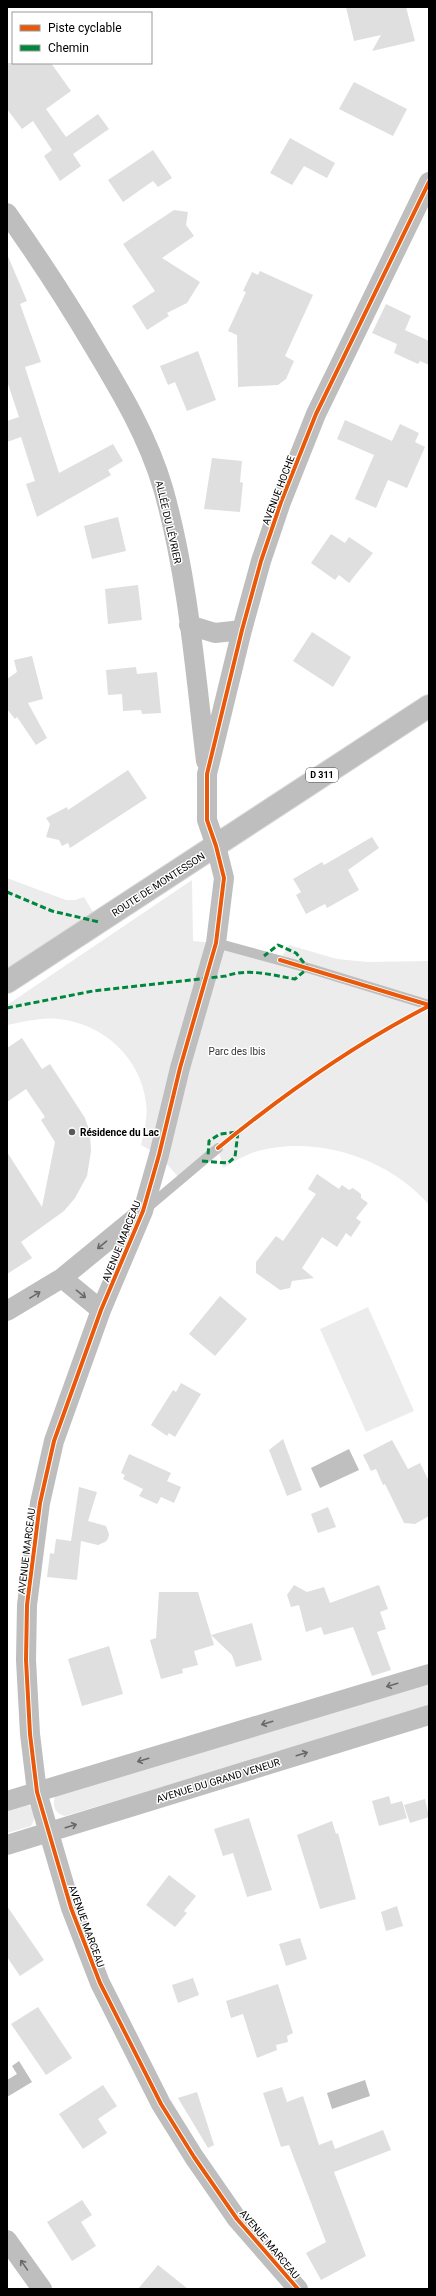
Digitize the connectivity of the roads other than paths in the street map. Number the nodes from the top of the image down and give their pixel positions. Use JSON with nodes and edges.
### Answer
{"nodes":[{"id":1,"x":429,"y":182,"type":"edge"},
{"id":2,"x":7,"y":214,"type":"edge"},
{"id":3,"x":189,"y":625,"type":"junction"},
{"id":4,"x":242,"y":630,"type":"junction"},
{"id":5,"x":429,"y":706,"type":"edge"},
{"id":6,"x":207,"y":774,"type":"junction"},
{"id":7,"x":216,"y":846,"type":"junction"},
{"id":8,"x":216,"y":943,"type":"junction"},
{"id":9,"x":7,"y":982,"type":"edge"},
{"id":10,"x":429,"y":1005,"type":"edge"},
{"id":11,"x":218,"y":1148,"type":"dead end"},
{"id":12,"x":143,"y":1212,"type":"junction"},
{"id":13,"x":62,"y":1278,"type":"junction"},
{"id":14,"x":101,"y":1310,"type":"junction"},
{"id":15,"x":7,"y":1311,"type":"edge"},
{"id":16,"x":429,"y":1674,"type":"edge"},
{"id":17,"x":429,"y":1716,"type":"edge"},
{"id":18,"x":37,"y":1792,"type":"junction"},
{"id":19,"x":7,"y":1801,"type":"edge"},
{"id":20,"x":47,"y":1833,"type":"junction"},
{"id":21,"x":7,"y":1846,"type":"edge"},
{"id":22,"x":7,"y":2240,"type":"edge"},
{"id":23,"x":41,"y":2289,"type":"edge"},
{"id":24,"x":298,"y":2289,"type":"edge"}],
"edges":[{"from":1,"to":4,"type":"street","name":"AVENUE HOCHE"},
{"from":2,"to":3,"type":"street","name":"ALLÉE DU LÉVRIER"},
{"from":3,"to":4,"type":"street"},
{"from":3,"to":6,"type":"street","name":"ALLÉE DU LÉVRIER"},
{"from":4,"to":6,"type":"street","name":"AVENUE HOCHE"},
{"from":5,"to":7,"type":"main road","name":"ROUTE DE MONTESSON","number":"D 311"},
{"from":6,"to":7,"type":"street","name":"AVENUE HOCHE"},
{"from":7,"to":8,"type":"street","name":"AVENUE MARCEAU"},
{"from":7,"to":9,"type":"main road","name":"ROUTE DE MONTESSON","number":"D 311"},
{"from":8,"to":10,"type":"lane"},
{"from":8,"to":12,"type":"street","name":"AVENUE MARCEAU"},
{"from":11,"to":12,"type":"lane"},
{"from":12,"to":13,"type":"street","one_way":true},
{"from":12,"to":14,"type":"street","name":"AVENUE MARCEAU"},
{"from":13,"to":14,"type":"street","one_way":true},
{"from":15,"to":13,"type":"street","one_way":true},
{"from":14,"to":18,"type":"street","name":"AVENUE MARCEAU"},
{"from":16,"to":18,"type":"street","one_way":true},
{"from":20,"to":17,"type":"street","name":"AVENUE DU GRAND VENEUR","one_way":true},
{"from":18,"to":19,"type":"street"},
{"from":18,"to":20,"type":"street","name":"AVENUE MARCEAU"},
{"from":20,"to":21,"type":"street","name":"AVENUE DU GRAND VENEUR"},
{"from":20,"to":24,"type":"street","name":"AVENUE MARCEAU"},
{"from":23,"to":22,"type":"street","one_way":true}]}
